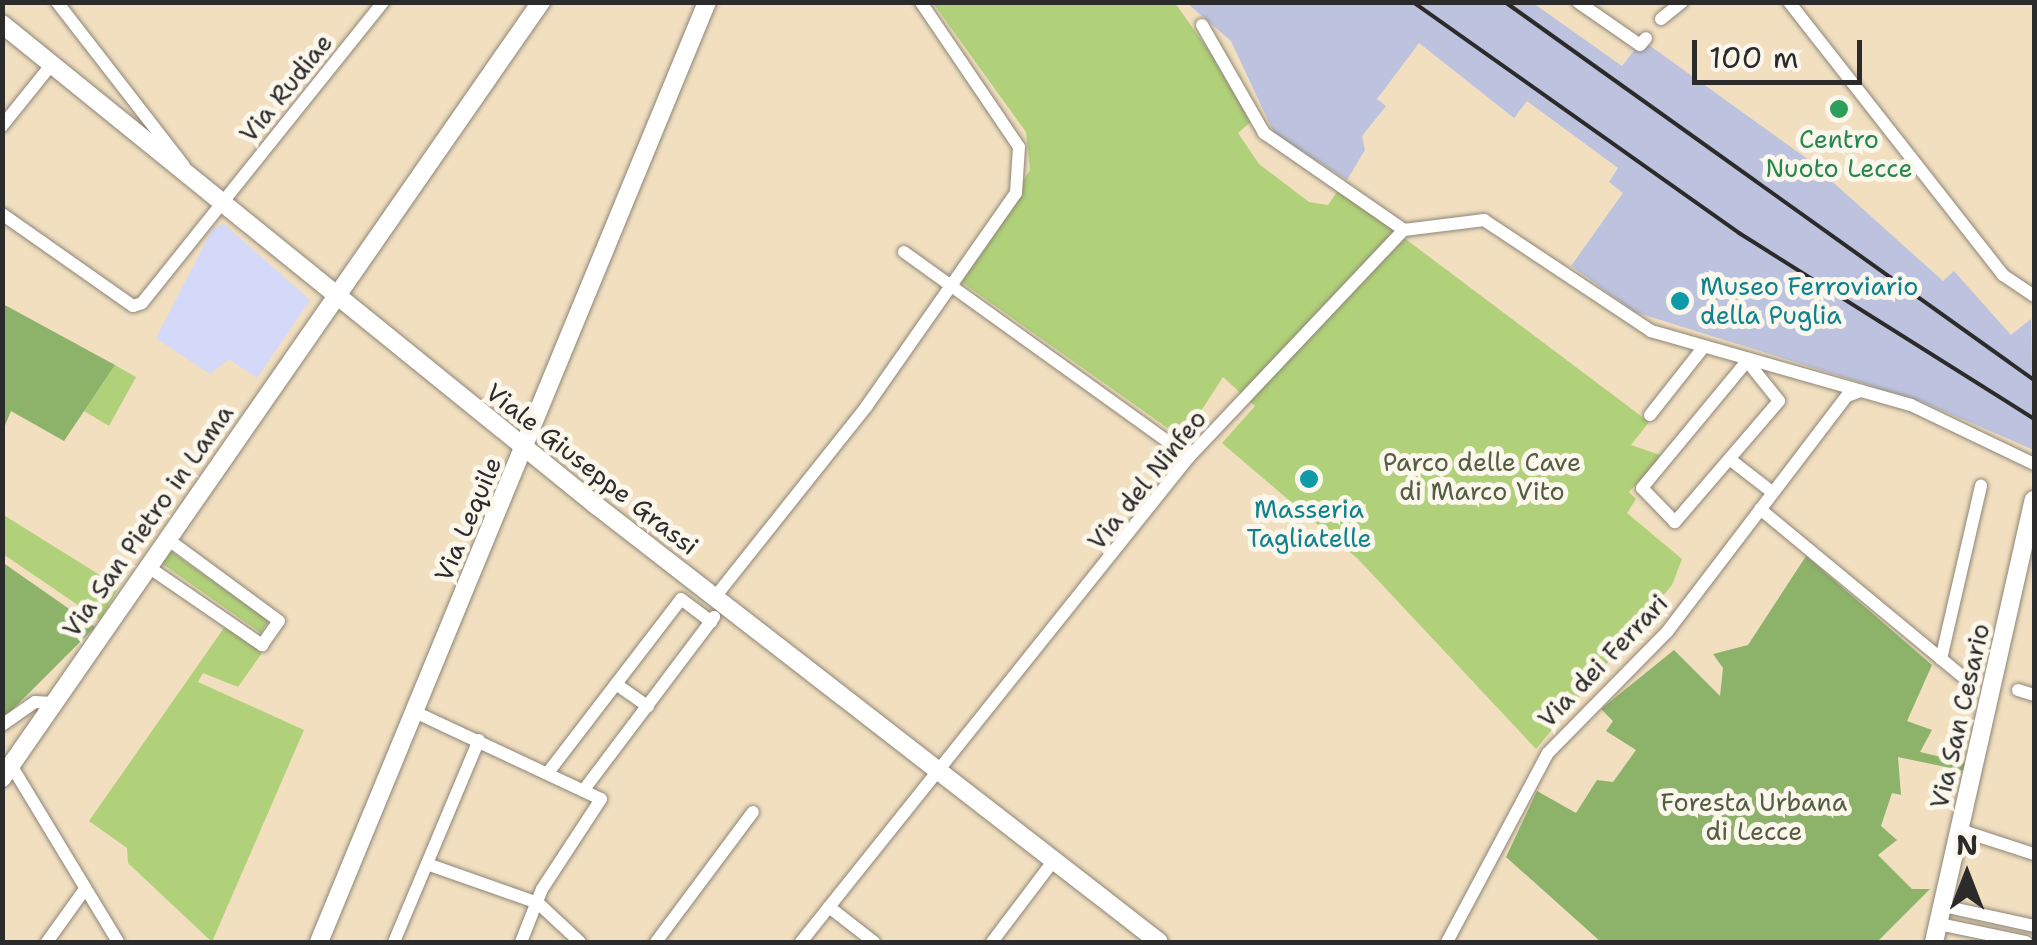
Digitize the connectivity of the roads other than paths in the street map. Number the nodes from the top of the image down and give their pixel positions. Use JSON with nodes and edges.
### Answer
{"nodes":[{"id":1,"x":56,"y":2,"type":"edge"},
{"id":2,"x":383,"y":2,"type":"edge"},
{"id":3,"x":542,"y":2,"type":"edge"},
{"id":4,"x":707,"y":2,"type":"edge"},
{"id":5,"x":921,"y":2,"type":"edge"},
{"id":6,"x":1578,"y":2,"type":"edge"},
{"id":7,"x":1682,"y":2,"type":"edge"},
{"id":8,"x":1789,"y":2,"type":"edge"},
{"id":9,"x":1662,"y":20,"type":"dead end"},
{"id":10,"x":2,"y":24,"type":"edge"},
{"id":11,"x":1202,"y":24,"type":"dead end"},
{"id":12,"x":1646,"y":38,"type":"dead end"},
{"id":13,"x":51,"y":65,"type":"junction"},
{"id":14,"x":130,"y":93,"type":"junction"},
{"id":15,"x":113,"y":116,"type":"junction"},
{"id":16,"x":2,"y":126,"type":"edge"},
{"id":17,"x":189,"y":175,"type":"junction"},
{"id":18,"x":224,"y":202,"type":"junction"},
{"id":19,"x":2,"y":214,"type":"edge"},
{"id":20,"x":1404,"y":230,"type":"junction"},
{"id":21,"x":904,"y":252,"type":"dead end"},
{"id":22,"x":951,"y":285,"type":"junction"},
{"id":23,"x":336,"y":294,"type":"junction"},
{"id":24,"x":2034,"y":296,"type":"edge"},
{"id":25,"x":1703,"y":348,"type":"junction"},
{"id":26,"x":1747,"y":361,"type":"junction"},
{"id":27,"x":1863,"y":391,"type":"junction"},
{"id":28,"x":1650,"y":415,"type":"dead end"},
{"id":29,"x":525,"y":448,"type":"junction"},
{"id":30,"x":1190,"y":457,"type":"junction"},
{"id":31,"x":1732,"y":461,"type":"junction"},
{"id":32,"x":2034,"y":464,"type":"edge"},
{"id":33,"x":1981,"y":486,"type":"dead end"},
{"id":34,"x":1772,"y":492,"type":"junction"},
{"id":35,"x":2034,"y":500,"type":"edge"},
{"id":36,"x":1760,"y":509,"type":"junction"},
{"id":37,"x":166,"y":538,"type":"junction"},
{"id":38,"x":147,"y":566,"type":"junction"},
{"id":39,"x":719,"y":600,"type":"junction"},
{"id":40,"x":710,"y":622,"type":"junction"},
{"id":41,"x":1941,"y":659,"type":"junction"},
{"id":42,"x":1964,"y":678,"type":"dead end"},
{"id":43,"x":616,"y":684,"type":"junction"},
{"id":44,"x":2018,"y":690,"type":"dead end"},
{"id":45,"x":2034,"y":695,"type":"edge"},
{"id":46,"x":52,"y":703,"type":"junction"},
{"id":47,"x":648,"y":706,"type":"junction"},
{"id":48,"x":414,"y":712,"type":"junction"},
{"id":49,"x":2,"y":725,"type":"edge"},
{"id":50,"x":479,"y":740,"type":"junction"},
{"id":51,"x":550,"y":770,"type":"junction"},
{"id":52,"x":7,"y":771,"type":"edge"},
{"id":53,"x":944,"y":774,"type":"junction"},
{"id":54,"x":586,"y":787,"type":"junction"},
{"id":55,"x":752,"y":812,"type":"dead end"},
{"id":56,"x":1960,"y":830,"type":"junction"},
{"id":57,"x":2034,"y":854,"type":"edge"},
{"id":58,"x":1054,"y":860,"type":"junction"},
{"id":59,"x":427,"y":864,"type":"junction"},
{"id":60,"x":85,"y":889,"type":"junction"},
{"id":61,"x":538,"y":903,"type":"junction"},
{"id":62,"x":829,"y":907,"type":"junction"},
{"id":63,"x":1939,"y":924,"type":"edge"},
{"id":64,"x":2034,"y":926,"type":"edge"},
{"id":65,"x":47,"y":942,"type":"edge"},
{"id":66,"x":118,"y":942,"type":"edge"},
{"id":67,"x":319,"y":942,"type":"edge"},
{"id":68,"x":394,"y":942,"type":"edge"},
{"id":69,"x":521,"y":942,"type":"edge"},
{"id":70,"x":580,"y":942,"type":"edge"},
{"id":71,"x":656,"y":942,"type":"edge"},
{"id":72,"x":801,"y":942,"type":"edge"},
{"id":73,"x":874,"y":942,"type":"edge"},
{"id":74,"x":992,"y":942,"type":"edge"},
{"id":75,"x":1158,"y":942,"type":"edge"},
{"id":76,"x":1448,"y":942,"type":"edge"},
{"id":77,"x":2026,"y":942,"type":"edge"}],
"edges":[{"from":1,"to":14,"type":"street"},
{"from":2,"to":18,"type":"street","name":"Via Rudiae"},
{"from":3,"to":23,"type":"main road","name":"Via San Pietro in Lama"},
{"from":4,"to":29,"type":"main road","name":"Via Lequile"},
{"from":5,"to":22,"type":"street"},
{"from":6,"to":12,"type":"street"},
{"from":7,"to":9,"type":"street"},
{"from":8,"to":24,"type":"street"},
{"from":10,"to":13,"type":"main road","name":"Viale Giuseppe Grassi"},
{"from":11,"to":20,"type":"street"},
{"from":13,"to":15,"type":"main road","name":"Viale Giuseppe Grassi"},
{"from":13,"to":16,"type":"street"},
{"from":14,"to":15,"type":"street"},
{"from":14,"to":17,"type":"street"},
{"from":15,"to":17,"type":"main road","name":"Viale Giuseppe Grassi"},
{"from":17,"to":18,"type":"main road","name":"Viale Giuseppe Grassi"},
{"from":18,"to":19,"type":"street","name":"Via Rudiae"},
{"from":18,"to":23,"type":"main road","name":"Viale Giuseppe Grassi"},
{"from":20,"to":25,"type":"street"},
{"from":20,"to":30,"type":"street","name":"Via del Ninfeo"},
{"from":21,"to":22,"type":"street"},
{"from":22,"to":30,"type":"street"},
{"from":22,"to":39,"type":"street"},
{"from":23,"to":29,"type":"main road","name":"Viale Giuseppe Grassi"},
{"from":23,"to":37,"type":"main road","name":"Via San Pietro in Lama"},
{"from":25,"to":26,"type":"street"},
{"from":25,"to":28,"type":"street"},
{"from":26,"to":27,"type":"street"},
{"from":26,"to":31,"type":"street"},
{"from":26,"to":31,"type":"street"},
{"from":27,"to":32,"type":"street"},
{"from":27,"to":34,"type":"street","name":"Via dei Ferrari"},
{"from":29,"to":39,"type":"main road","name":"Viale Giuseppe Grassi"},
{"from":29,"to":48,"type":"main road","name":"Via Lequile"},
{"from":30,"to":53,"type":"street","name":"Via del Ninfeo"},
{"from":31,"to":34,"type":"street"},
{"from":33,"to":41,"type":"street"},
{"from":34,"to":36,"type":"street","name":"Via dei Ferrari"},
{"from":35,"to":56,"type":"main road","name":"Via San Cesario"},
{"from":36,"to":41,"type":"street"},
{"from":36,"to":76,"type":"street","name":"Via dei Ferrari"},
{"from":37,"to":38,"type":"main road","name":"Via San Pietro in Lama"},
{"from":37,"to":38,"type":"street"},
{"from":38,"to":46,"type":"main road","name":"Via San Pietro in Lama"},
{"from":39,"to":40,"type":"street"},
{"from":39,"to":53,"type":"main road","name":"Viale Giuseppe Grassi"},
{"from":40,"to":43,"type":"street"},
{"from":40,"to":47,"type":"street"},
{"from":41,"to":42,"type":"street"},
{"from":43,"to":47,"type":"street"},
{"from":43,"to":51,"type":"street"},
{"from":44,"to":45,"type":"street"},
{"from":46,"to":49,"type":"street"},
{"from":46,"to":52,"type":"main road","name":"Via San Pietro in Lama"},
{"from":47,"to":54,"type":"street"},
{"from":48,"to":50,"type":"street"},
{"from":48,"to":67,"type":"main road","name":"Via Lequile"},
{"from":50,"to":51,"type":"street"},
{"from":50,"to":59,"type":"street"},
{"from":51,"to":54,"type":"street"},
{"from":52,"to":60,"type":"street"},
{"from":53,"to":58,"type":"main road","name":"Viale Giuseppe Grassi"},
{"from":53,"to":62,"type":"street","name":"Via del Ninfeo"},
{"from":54,"to":61,"type":"street"},
{"from":55,"to":71,"type":"street"},
{"from":56,"to":57,"type":"street"},
{"from":56,"to":63,"type":"main road","name":"Via San Cesario"},
{"from":58,"to":74,"type":"street"},
{"from":58,"to":75,"type":"main road","name":"Viale Giuseppe Grassi"},
{"from":59,"to":61,"type":"street"},
{"from":59,"to":68,"type":"street"},
{"from":60,"to":65,"type":"street"},
{"from":60,"to":66,"type":"street"},
{"from":61,"to":69,"type":"street"},
{"from":61,"to":70,"type":"street"},
{"from":62,"to":72,"type":"street","name":"Via del Ninfeo"},
{"from":62,"to":73,"type":"street"},
{"from":63,"to":64,"type":"street"},
{"from":63,"to":77,"type":"street"}]}
